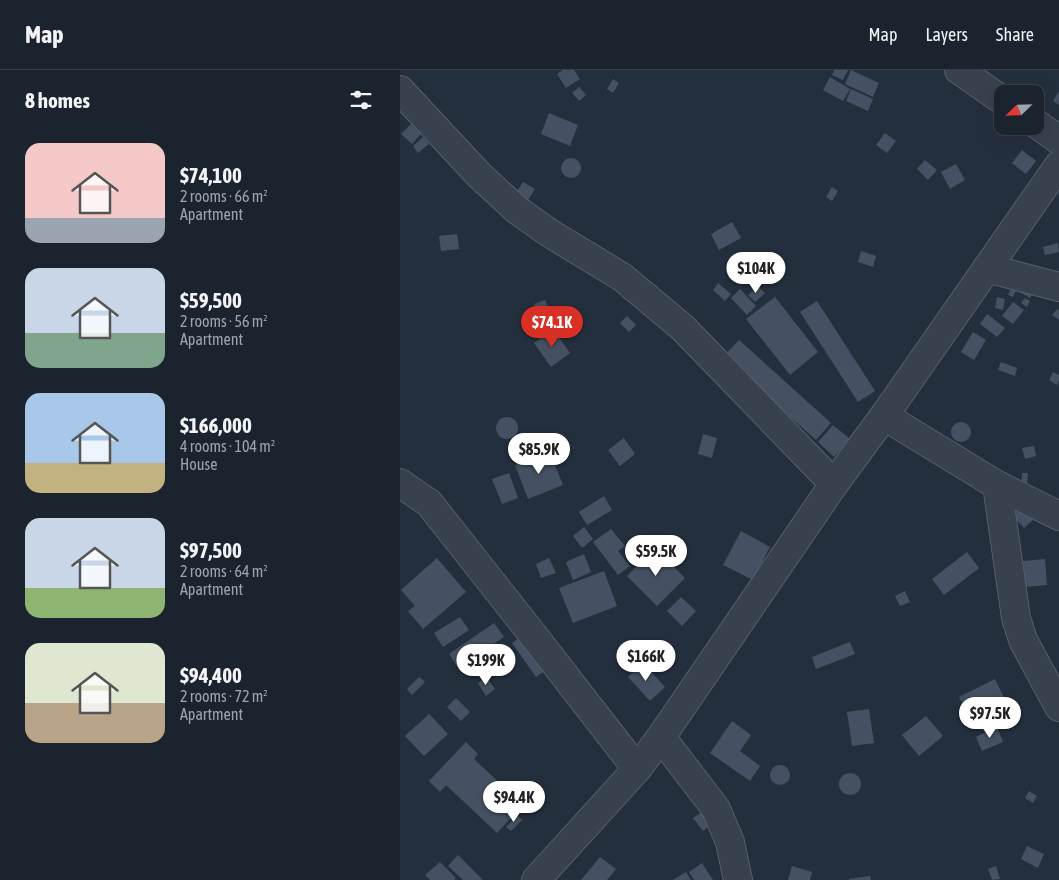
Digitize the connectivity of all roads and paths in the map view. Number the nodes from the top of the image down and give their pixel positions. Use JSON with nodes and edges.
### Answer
{"nodes":[{"id":1,"x":959,"y":70,"type":"edge"},
{"id":2,"x":400,"y":90,"type":"edge"},
{"id":3,"x":994,"y":94,"type":"edge"},
{"id":4,"x":1044,"y":129,"type":"edge"},
{"id":5,"x":1059,"y":140,"type":"edge"},
{"id":6,"x":1059,"y":165,"type":"edge"},
{"id":7,"x":987,"y":268,"type":"junction"},
{"id":8,"x":1059,"y":287,"type":"edge"},
{"id":9,"x":884,"y":416,"type":"junction"},
{"id":10,"x":400,"y":483,"type":"edge"},
{"id":11,"x":834,"y":484,"type":"junction"},
{"id":12,"x":997,"y":485,"type":"junction"},
{"id":13,"x":1059,"y":516,"type":"edge"},
{"id":14,"x":1059,"y":707,"type":"edge"},
{"id":15,"x":662,"y":736,"type":"junction"},
{"id":16,"x":637,"y":769,"type":"junction"},
{"id":17,"x":536,"y":880,"type":"edge"},
{"id":18,"x":738,"y":880,"type":"edge"}],
"edges":[{"from":1,"to":3,"type":"street"},
{"from":2,"to":11,"type":"street"},
{"from":4,"to":5,"type":"street"},
{"from":6,"to":7,"type":"street"},
{"from":7,"to":8,"type":"street"},
{"from":7,"to":9,"type":"street"},
{"from":9,"to":11,"type":"street"},
{"from":9,"to":12,"type":"street"},
{"from":10,"to":16,"type":"street"},
{"from":11,"to":15,"type":"street"},
{"from":12,"to":13,"type":"street"},
{"from":12,"to":14,"type":"street"},
{"from":15,"to":16,"type":"street"},
{"from":15,"to":18,"type":"street"},
{"from":16,"to":17,"type":"street"}]}
